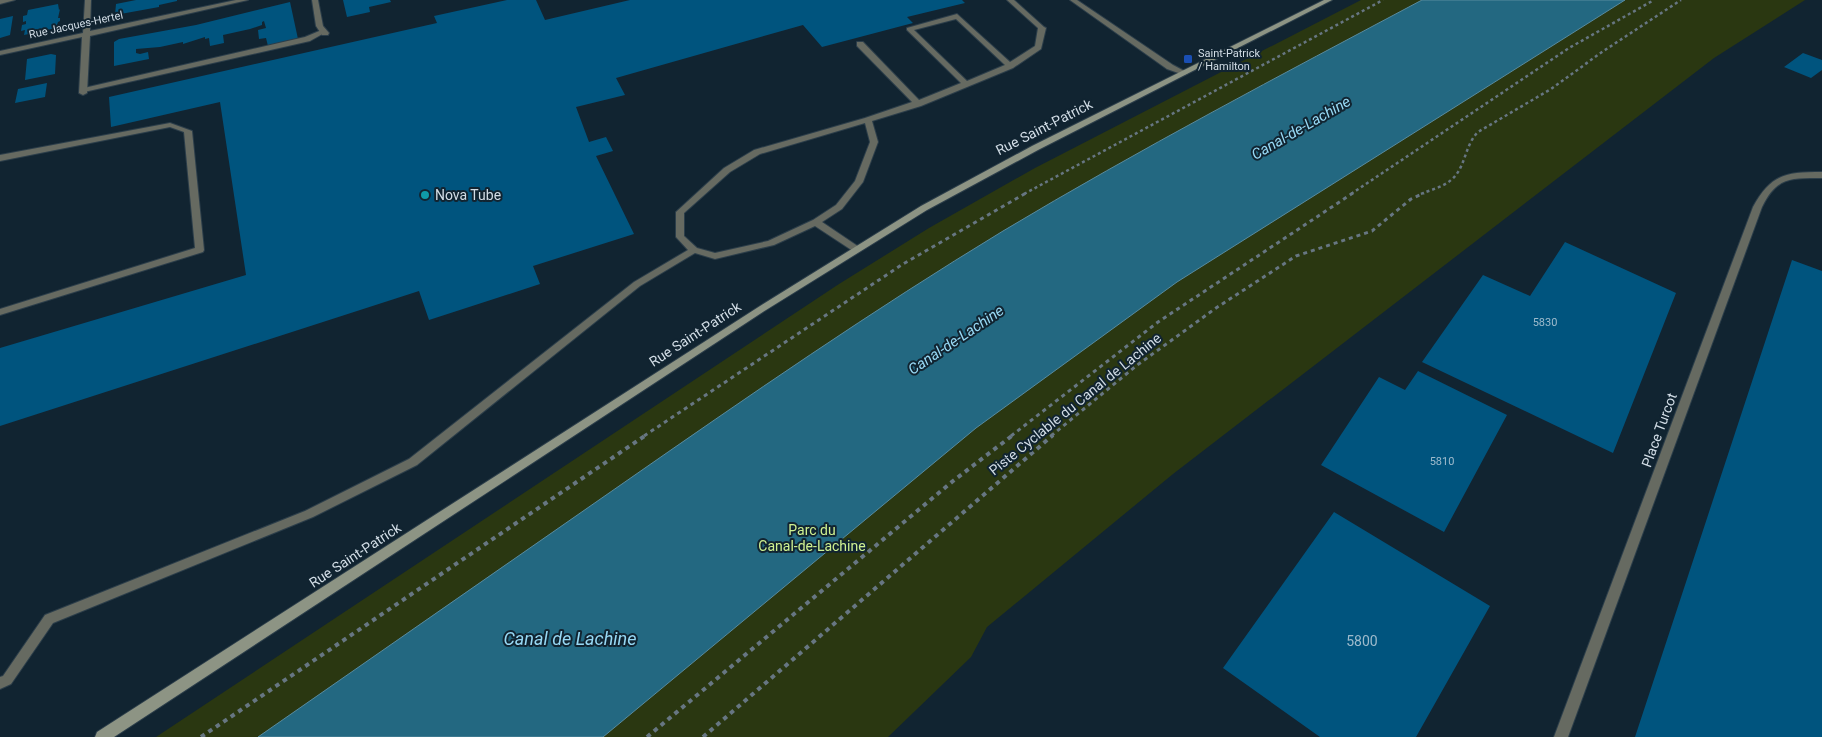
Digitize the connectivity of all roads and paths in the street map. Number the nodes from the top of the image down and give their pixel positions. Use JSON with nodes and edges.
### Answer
{"nodes":[{"id":1,"x":12,"y":0,"type":"edge"},
{"id":2,"x":88,"y":0,"type":"edge"},
{"id":3,"x":245,"y":0,"type":"edge"},
{"id":4,"x":315,"y":0,"type":"edge"},
{"id":5,"x":1010,"y":0,"type":"edge"},
{"id":6,"x":1073,"y":0,"type":"edge"},
{"id":7,"x":1329,"y":0,"type":"edge"},
{"id":8,"x":1383,"y":0,"type":"edge"},
{"id":9,"x":1654,"y":0,"type":"edge"},
{"id":10,"x":1681,"y":0,"type":"edge"},
{"id":11,"x":0,"y":2,"type":"edge"},
{"id":12,"x":87,"y":34,"type":"junction"},
{"id":13,"x":860,"y":44,"type":"dead end"},
{"id":14,"x":0,"y":53,"type":"edge"},
{"id":15,"x":1010,"y":66,"type":"junction"},
{"id":16,"x":1184,"y":73,"type":"junction"},
{"id":17,"x":966,"y":84,"type":"junction"},
{"id":18,"x":918,"y":104,"type":"junction"},
{"id":19,"x":868,"y":120,"type":"junction"},
{"id":20,"x":0,"y":158,"type":"edge"},
{"id":21,"x":1822,"y":175,"type":"edge"},
{"id":22,"x":816,"y":222,"type":"junction"},
{"id":23,"x":856,"y":249,"type":"junction"},
{"id":24,"x":694,"y":250,"type":"junction"},
{"id":25,"x":0,"y":312,"type":"edge"},
{"id":26,"x":0,"y":683,"type":"edge"},
{"id":27,"x":102,"y":737,"type":"edge"},
{"id":28,"x":201,"y":737,"type":"edge"},
{"id":29,"x":647,"y":737,"type":"edge"},
{"id":30,"x":703,"y":737,"type":"edge"},
{"id":31,"x":1561,"y":737,"type":"edge"}],
"edges":[{"from":1,"to":11,"type":"street"},
{"from":2,"to":12,"type":"street"},
{"from":3,"to":12,"type":"street","name":"Rue Jacques-Hertel"},
{"from":4,"to":12,"type":"street"},
{"from":5,"to":15,"type":"street"},
{"from":6,"to":16,"type":"street"},
{"from":7,"to":16,"type":"main road","name":"Rue Saint-Patrick"},
{"from":8,"to":28,"type":"path"},
{"from":9,"to":29,"type":"path"},
{"from":10,"to":30,"type":"path","name":"Piste Cyclable du Canal de Lachine"},
{"from":12,"to":14,"type":"street","name":"Rue Jacques-Hertel"},
{"from":13,"to":18,"type":"street"},
{"from":15,"to":17,"type":"street"},
{"from":15,"to":17,"type":"street"},
{"from":16,"to":23,"type":"main road","name":"Rue Saint-Patrick"},
{"from":17,"to":18,"type":"street"},
{"from":18,"to":19,"type":"street"},
{"from":19,"to":22,"type":"street"},
{"from":19,"to":24,"type":"street"},
{"from":20,"to":25,"type":"street"},
{"from":21,"to":31,"type":"street","name":"Place Turcot"},
{"from":22,"to":23,"type":"street"},
{"from":22,"to":24,"type":"street"},
{"from":23,"to":27,"type":"main road","name":"Rue Saint-Patrick"},
{"from":24,"to":26,"type":"street"}]}
